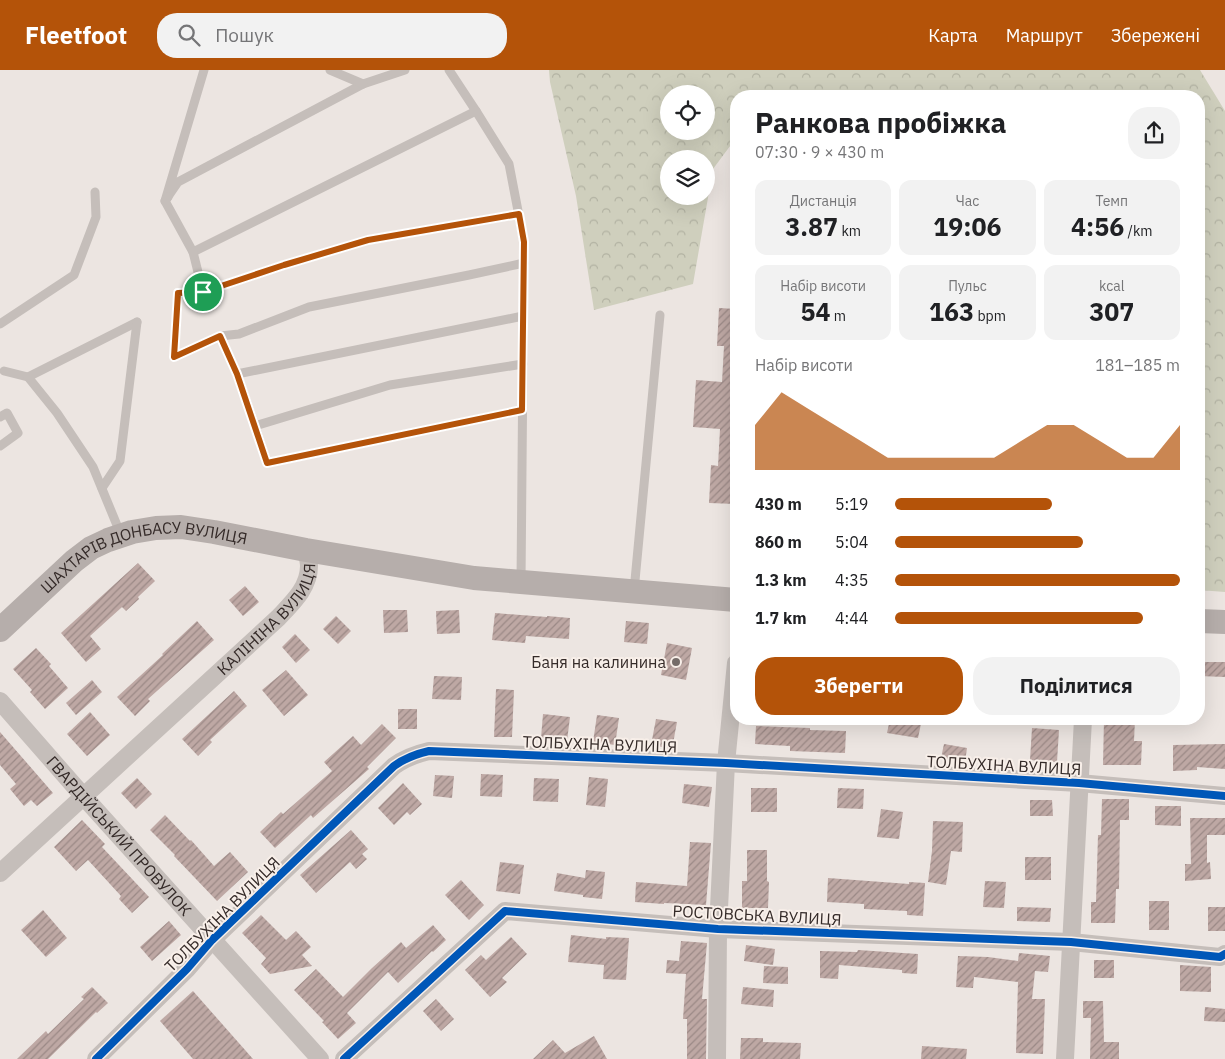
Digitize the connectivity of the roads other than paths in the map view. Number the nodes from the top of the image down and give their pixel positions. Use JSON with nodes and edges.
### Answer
{"nodes":[{"id":1,"x":204,"y":70,"type":"edge"},
{"id":2,"x":330,"y":70,"type":"edge"},
{"id":3,"x":405,"y":70,"type":"edge"},
{"id":4,"x":449,"y":70,"type":"edge"},
{"id":5,"x":363,"y":84,"type":"junction"},
{"id":6,"x":476,"y":111,"type":"junction"},
{"id":7,"x":95,"y":192,"type":"dead end"},
{"id":8,"x":165,"y":201,"type":"junction"},
{"id":9,"x":519,"y":214,"type":"junction"},
{"id":10,"x":193,"y":252,"type":"junction"},
{"id":11,"x":524,"y":262,"type":"junction"},
{"id":12,"x":203,"y":292,"type":"junction"},
{"id":13,"x":660,"y":315,"type":"dead end"},
{"id":14,"x":523,"y":316,"type":"junction"},
{"id":15,"x":0,"y":324,"type":"edge"},
{"id":16,"x":220,"y":336,"type":"junction"},
{"id":17,"x":523,"y":364,"type":"junction"},
{"id":18,"x":1,"y":370,"type":"edge"},
{"id":19,"x":237,"y":374,"type":"junction"},
{"id":20,"x":28,"y":377,"type":"junction"},
{"id":21,"x":522,"y":410,"type":"junction"},
{"id":22,"x":0,"y":417,"type":"edge"},
{"id":23,"x":255,"y":426,"type":"junction"},
{"id":24,"x":0,"y":446,"type":"edge"},
{"id":25,"x":102,"y":488,"type":"junction"},
{"id":26,"x":122,"y":536,"type":"junction"},
{"id":27,"x":306,"y":550,"type":"junction"},
{"id":28,"x":521,"y":582,"type":"junction"},
{"id":29,"x":634,"y":592,"type":"junction"},
{"id":30,"x":730,"y":600,"type":"edge"},
{"id":31,"x":1205,"y":621,"type":"edge"},
{"id":32,"x":1225,"y":622,"type":"edge"},
{"id":33,"x":0,"y":630,"type":"edge"},
{"id":34,"x":0,"y":701,"type":"edge"},
{"id":35,"x":730,"y":723,"type":"edge"},
{"id":36,"x":1083,"y":725,"type":"edge"},
{"id":37,"x":726,"y":763,"type":"junction"},
{"id":38,"x":1079,"y":783,"type":"junction"},
{"id":39,"x":1225,"y":796,"type":"edge"},
{"id":40,"x":84,"y":797,"type":"junction"},
{"id":41,"x":0,"y":873,"type":"edge"},
{"id":42,"x":718,"y":929,"type":"junction"},
{"id":43,"x":212,"y":940,"type":"junction"},
{"id":44,"x":1071,"y":942,"type":"junction"},
{"id":45,"x":1225,"y":954,"type":"edge"},
{"id":46,"x":96,"y":1059,"type":"edge"},
{"id":47,"x":320,"y":1059,"type":"edge"},
{"id":48,"x":344,"y":1059,"type":"edge"},
{"id":49,"x":717,"y":1059,"type":"edge"},
{"id":50,"x":1064,"y":1059,"type":"edge"}],
"edges":[{"from":1,"to":8,"type":"lane"},
{"from":2,"to":5,"type":"lane"},
{"from":3,"to":5,"type":"lane"},
{"from":4,"to":6,"type":"lane"},
{"from":5,"to":8,"type":"lane"},
{"from":6,"to":9,"type":"lane"},
{"from":6,"to":10,"type":"lane"},
{"from":7,"to":15,"type":"lane"},
{"from":8,"to":10,"type":"lane"},
{"from":9,"to":11,"type":"lane"},
{"from":9,"to":12,"type":"lane"},
{"from":10,"to":12,"type":"lane"},
{"from":11,"to":14,"type":"lane"},
{"from":11,"to":16,"type":"lane"},
{"from":12,"to":16,"type":"lane"},
{"from":13,"to":29,"type":"lane"},
{"from":14,"to":17,"type":"lane"},
{"from":14,"to":19,"type":"lane"},
{"from":16,"to":19,"type":"lane"},
{"from":17,"to":21,"type":"lane"},
{"from":17,"to":23,"type":"lane"},
{"from":18,"to":20,"type":"lane"},
{"from":19,"to":23,"type":"lane"},
{"from":20,"to":25,"type":"lane"},
{"from":20,"to":25,"type":"lane"},
{"from":21,"to":23,"type":"lane"},
{"from":21,"to":28,"type":"lane"},
{"from":22,"to":24,"type":"lane"},
{"from":25,"to":26,"type":"lane"},
{"from":26,"to":27,"type":"street","name":"ШАХТАРІВ ДОНБАСУ ВУЛИЦЯ"},
{"from":26,"to":33,"type":"street","name":"ШАХТАРІВ ДОНБАСУ ВУЛИЦЯ"},
{"from":27,"to":28,"type":"street","name":"КАЛІНІНА ВУЛИЦЯ"},
{"from":27,"to":40,"type":"street","name":"КАЛІНІНА ВУЛИЦЯ"},
{"from":28,"to":29,"type":"street","name":"КАЛІНІНА ВУЛИЦЯ"},
{"from":29,"to":30,"type":"street","name":"КАЛІНІНА ВУЛИЦЯ"},
{"from":31,"to":32,"type":"street"},
{"from":34,"to":40,"type":"street","name":"ГВАРДІЙСЬКИЙ ПРОВУЛОК"},
{"from":35,"to":37,"type":"street"},
{"from":36,"to":38,"type":"street"},
{"from":37,"to":38,"type":"street","name":"ТОЛБУХІНА ВУЛИЦЯ"},
{"from":37,"to":42,"type":"street"},
{"from":37,"to":43,"type":"street","name":"ТОЛБУХІНА ВУЛИЦЯ"},
{"from":38,"to":39,"type":"street","name":"ТОЛБУХІНА ВУЛИЦЯ"},
{"from":38,"to":44,"type":"street"},
{"from":40,"to":41,"type":"street","name":"КАЛІНІНА ВУЛИЦЯ"},
{"from":40,"to":43,"type":"street","name":"ГВАРДІЙСЬКИЙ ПРОВУЛОК"},
{"from":42,"to":44,"type":"street","name":"РОСТОВСЬКА ВУЛИЦЯ"},
{"from":42,"to":48,"type":"street","name":"РОСТОВСЬКА ВУЛИЦЯ"},
{"from":42,"to":49,"type":"street"},
{"from":43,"to":46,"type":"street","name":"ТОЛБУХІНА ВУЛИЦЯ"},
{"from":43,"to":47,"type":"street","name":"ГВАРДІЙСЬКИЙ ПРОВУЛОК"},
{"from":44,"to":45,"type":"street","name":"РОСТОВСЬКА ВУЛИЦЯ"},
{"from":44,"to":50,"type":"street"}]}
